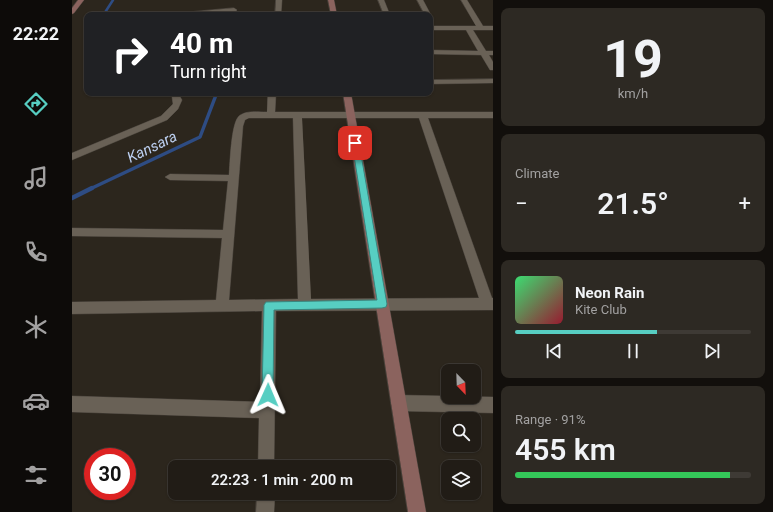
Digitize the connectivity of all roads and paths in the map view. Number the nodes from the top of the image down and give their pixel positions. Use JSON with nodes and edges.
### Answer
{"nodes":[{"id":1,"x":81,"y":0,"type":"edge"},
{"id":2,"x":279,"y":0,"type":"edge"},
{"id":3,"x":331,"y":0,"type":"edge"},
{"id":4,"x":381,"y":0,"type":"edge"},
{"id":5,"x":420,"y":0,"type":"edge"},
{"id":6,"x":464,"y":0,"type":"edge"},
{"id":7,"x":234,"y":10,"type":"edge"},
{"id":8,"x":72,"y":12,"type":"edge"},
{"id":9,"x":212,"y":12,"type":"edge"},
{"id":10,"x":278,"y":12,"type":"edge"},
{"id":11,"x":333,"y":12,"type":"edge"},
{"id":12,"x":386,"y":12,"type":"edge"},
{"id":13,"x":426,"y":12,"type":"edge"},
{"id":14,"x":433,"y":28,"type":"edge"},
{"id":15,"x":468,"y":28,"type":"junction"},
{"id":16,"x":481,"y":28,"type":"junction"},
{"id":17,"x":493,"y":28,"type":"edge"},
{"id":18,"x":433,"y":52,"type":"edge"},
{"id":19,"x":483,"y":53,"type":"junction"},
{"id":20,"x":493,"y":53,"type":"edge"},
{"id":21,"x":493,"y":68,"type":"edge"},
{"id":22,"x":493,"y":81,"type":"edge"},
{"id":23,"x":433,"y":82,"type":"edge"},
{"id":24,"x":176,"y":96,"type":"edge"},
{"id":25,"x":271,"y":96,"type":"edge"},
{"id":26,"x":347,"y":96,"type":"edge"},
{"id":27,"x":350,"y":114,"type":"junction"},
{"id":28,"x":422,"y":114,"type":"junction"},
{"id":29,"x":271,"y":115,"type":"junction"},
{"id":30,"x":297,"y":115,"type":"junction"},
{"id":31,"x":490,"y":115,"type":"edge"},
{"id":32,"x":493,"y":127,"type":"edge"},
{"id":33,"x":72,"y":157,"type":"edge"},
{"id":34,"x":170,"y":177,"type":"dead end"},
{"id":35,"x":234,"y":178,"type":"junction"},
{"id":36,"x":72,"y":232,"type":"edge"},
{"id":37,"x":228,"y":234,"type":"junction"},
{"id":38,"x":382,"y":304,"type":"junction"},
{"id":39,"x":490,"y":304,"type":"edge"},
{"id":40,"x":269,"y":305,"type":"junction"},
{"id":41,"x":305,"y":305,"type":"junction"},
{"id":42,"x":222,"y":306,"type":"junction"},
{"id":43,"x":72,"y":308,"type":"edge"},
{"id":44,"x":399,"y":403,"type":"junction"},
{"id":45,"x":72,"y":404,"type":"edge"},
{"id":46,"x":493,"y":405,"type":"edge"},
{"id":47,"x":267,"y":410,"type":"junction"},
{"id":48,"x":266,"y":460,"type":"edge"},
{"id":49,"x":266,"y":500,"type":"edge"},
{"id":50,"x":265,"y":512,"type":"edge"},
{"id":51,"x":417,"y":512,"type":"edge"}],
"edges":[{"from":1,"to":8,"type":"street"},
{"from":2,"to":10,"type":"street"},
{"from":3,"to":11,"type":"street"},
{"from":4,"to":12,"type":"street"},
{"from":5,"to":13,"type":"street"},
{"from":6,"to":16,"type":"street"},
{"from":7,"to":9,"type":"street"},
{"from":14,"to":15,"type":"street"},
{"from":15,"to":16,"type":"street"},
{"from":15,"to":19,"type":"street"},
{"from":16,"to":17,"type":"street"},
{"from":18,"to":19,"type":"street"},
{"from":19,"to":20,"type":"street"},
{"from":19,"to":21,"type":"street"},
{"from":22,"to":23,"type":"street"},
{"from":24,"to":33,"type":"street"},
{"from":25,"to":29,"type":"street"},
{"from":26,"to":27,"type":"street"},
{"from":27,"to":28,"type":"street"},
{"from":27,"to":30,"type":"street"},
{"from":27,"to":38,"type":"street"},
{"from":28,"to":31,"type":"street"},
{"from":28,"to":39,"type":"street"},
{"from":29,"to":30,"type":"street"},
{"from":29,"to":35,"type":"street"},
{"from":30,"to":41,"type":"street"},
{"from":31,"to":32,"type":"street"},
{"from":34,"to":35,"type":"street"},
{"from":35,"to":37,"type":"street"},
{"from":36,"to":37,"type":"street"},
{"from":37,"to":42,"type":"street"},
{"from":38,"to":39,"type":"street"},
{"from":38,"to":41,"type":"street"},
{"from":38,"to":44,"type":"street"},
{"from":40,"to":41,"type":"street"},
{"from":40,"to":42,"type":"street"},
{"from":40,"to":47,"type":"street"},
{"from":42,"to":43,"type":"street"},
{"from":44,"to":46,"type":"street"},
{"from":44,"to":51,"type":"street"},
{"from":45,"to":47,"type":"street"},
{"from":47,"to":48,"type":"street"},
{"from":49,"to":50,"type":"street"}]}
